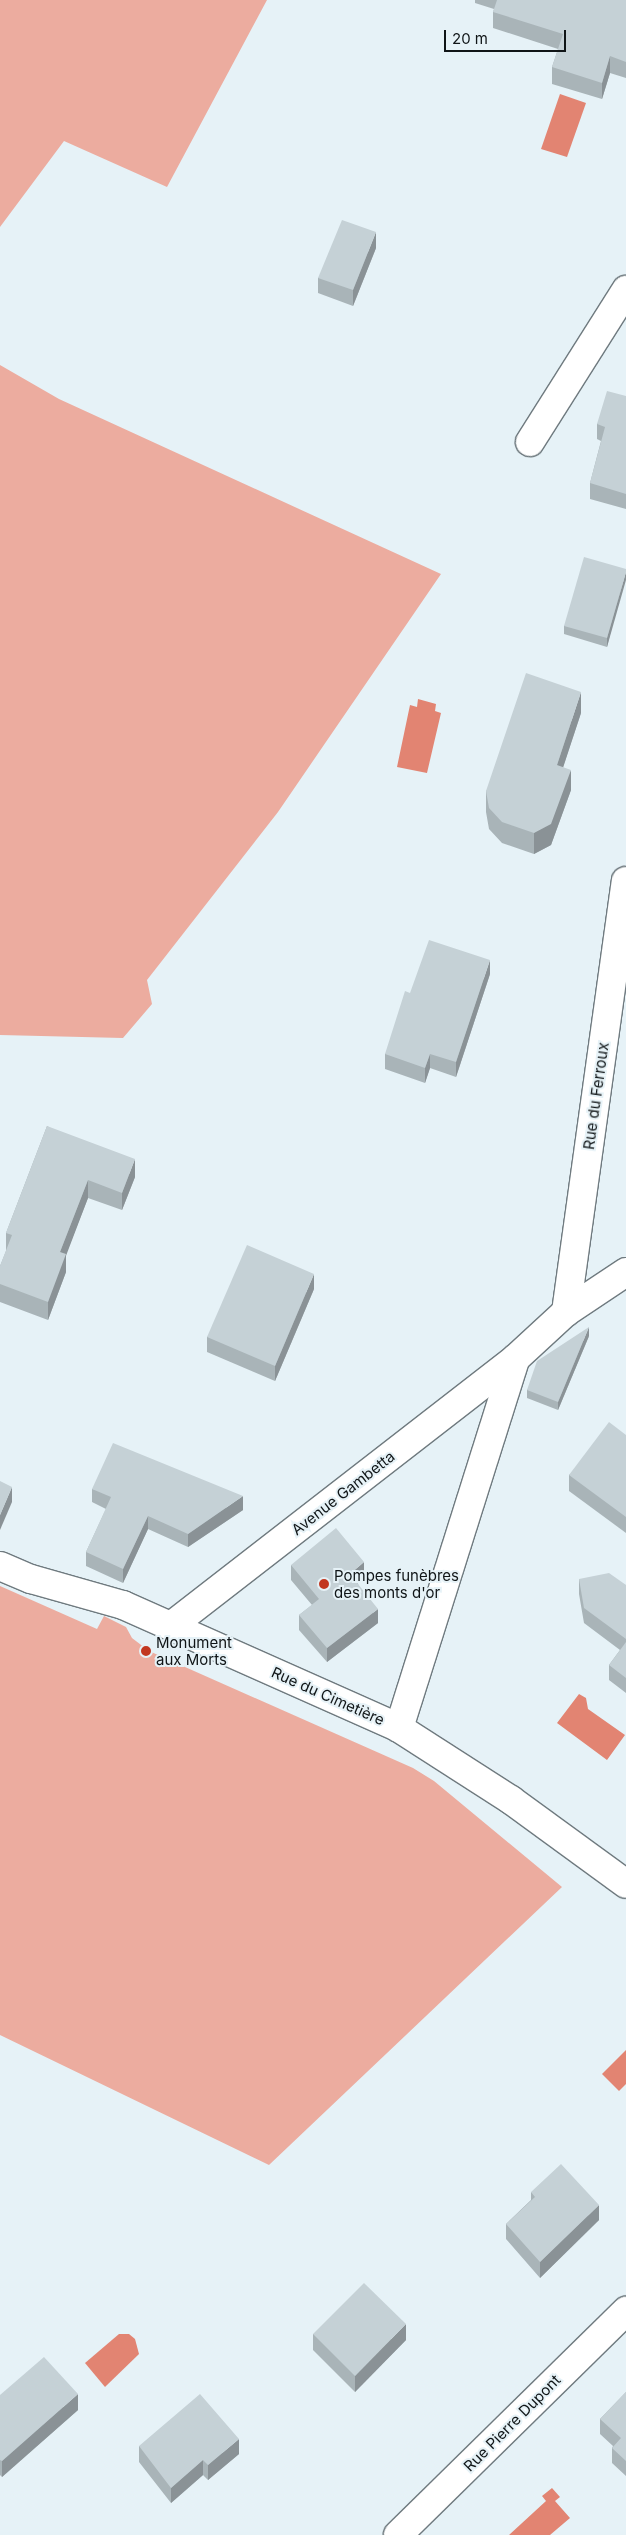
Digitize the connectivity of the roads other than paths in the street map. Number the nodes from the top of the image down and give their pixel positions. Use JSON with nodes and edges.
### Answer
{"nodes":[{"id":1,"x":626,"y":290,"type":"edge"},
{"id":2,"x":530,"y":442,"type":"dead end"},
{"id":3,"x":626,"y":880,"type":"edge"},
{"id":4,"x":626,"y":1272,"type":"edge"},
{"id":5,"x":566,"y":1312,"type":"junction"},
{"id":6,"x":515,"y":1359,"type":"junction"},
{"id":7,"x":0,"y":1566,"type":"edge"},
{"id":8,"x":172,"y":1626,"type":"junction"},
{"id":9,"x":399,"y":1728,"type":"junction"},
{"id":10,"x":626,"y":1884,"type":"edge"},
{"id":11,"x":626,"y":2311,"type":"edge"},
{"id":12,"x":398,"y":2535,"type":"edge"}],
"edges":[{"from":1,"to":2,"type":"street"},
{"from":3,"to":5,"type":"street","name":"Rue du Ferroux"},
{"from":4,"to":5,"type":"street","name":"Avenue Gambetta"},
{"from":5,"to":6,"type":"street","name":"Avenue Gambetta"},
{"from":6,"to":8,"type":"street","name":"Avenue Gambetta"},
{"from":6,"to":9,"type":"street","name":"Avenue Gambetta"},
{"from":7,"to":8,"type":"street","name":"Rue du Cimetière"},
{"from":8,"to":9,"type":"street","name":"Rue du Cimetière"},
{"from":9,"to":10,"type":"street","name":"Rue du Cimetière"},
{"from":11,"to":12,"type":"street","name":"Rue Pierre Dupont"}]}
